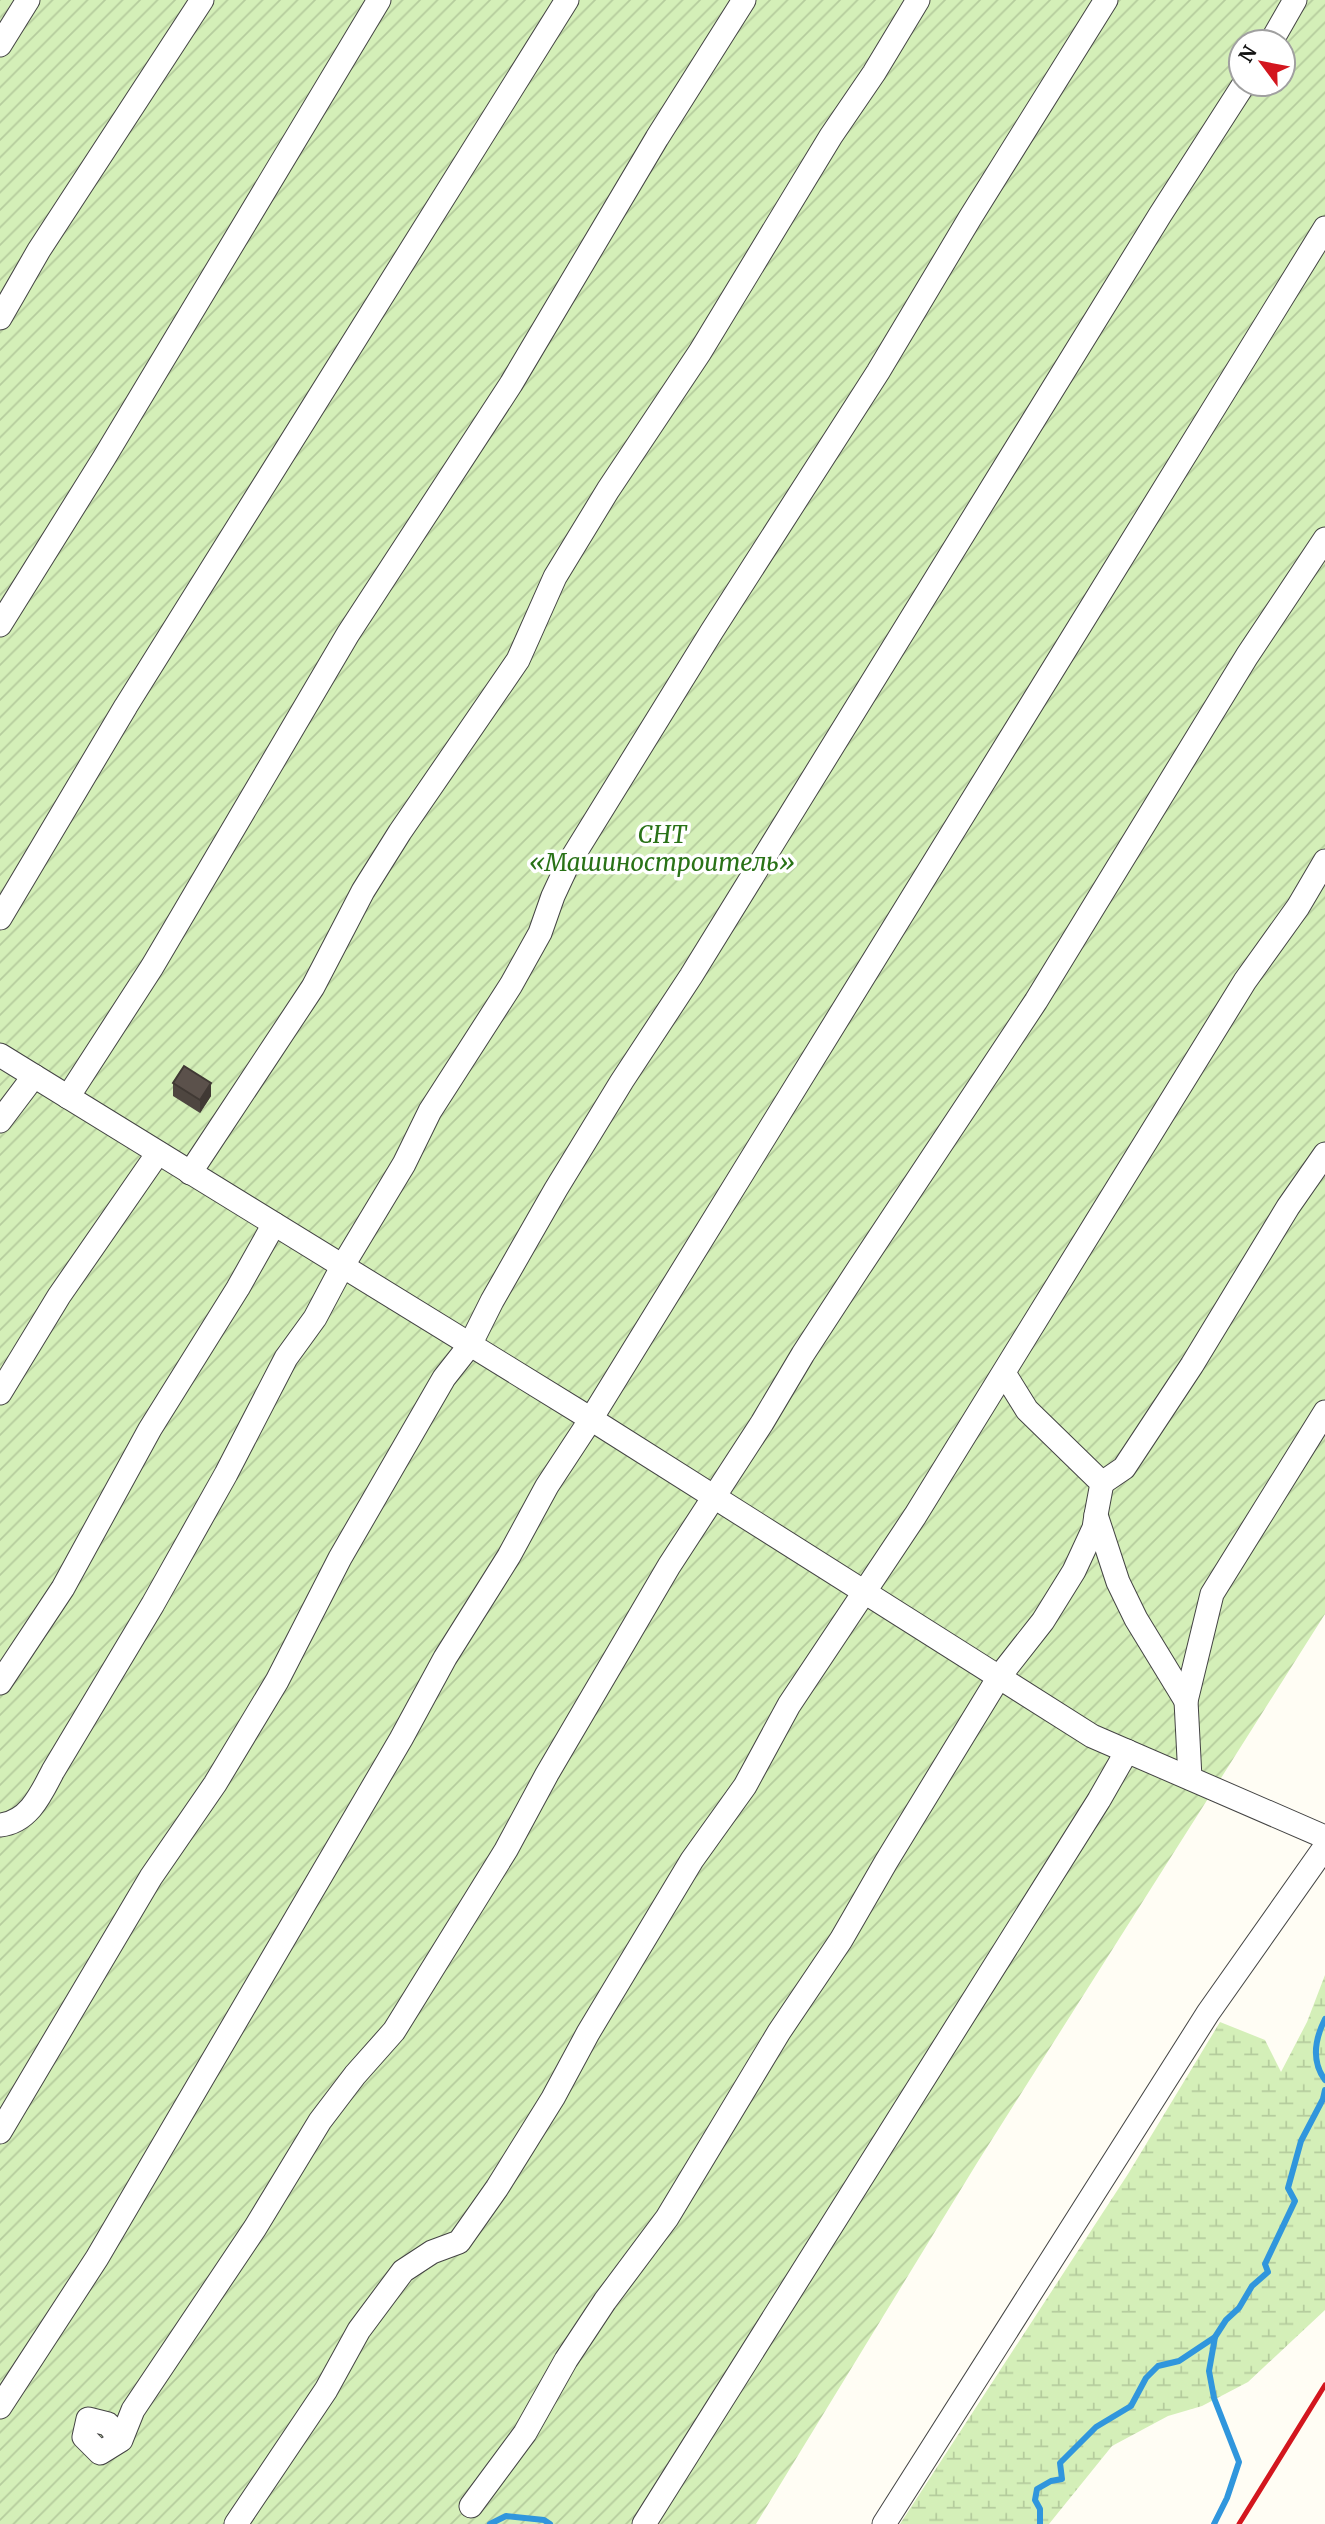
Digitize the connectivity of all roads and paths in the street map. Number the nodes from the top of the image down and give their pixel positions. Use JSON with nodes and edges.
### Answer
{"nodes":[{"id":1,"x":28,"y":0,"type":"edge"},
{"id":2,"x":202,"y":0,"type":"edge"},
{"id":3,"x":379,"y":0,"type":"edge"},
{"id":4,"x":567,"y":0,"type":"edge"},
{"id":5,"x":744,"y":0,"type":"edge"},
{"id":6,"x":918,"y":0,"type":"edge"},
{"id":7,"x":1107,"y":0,"type":"edge"},
{"id":8,"x":1295,"y":0,"type":"edge"},
{"id":9,"x":1279,"y":28,"type":"edge"},
{"id":10,"x":0,"y":45,"type":"edge"},
{"id":11,"x":1235,"y":98,"type":"edge"},
{"id":12,"x":1325,"y":228,"type":"edge"},
{"id":13,"x":0,"y":318,"type":"edge"},
{"id":14,"x":1325,"y":539,"type":"edge"},
{"id":15,"x":0,"y":625,"type":"edge"},
{"id":16,"x":1325,"y":861,"type":"edge"},
{"id":17,"x":0,"y":918,"type":"edge"},
{"id":18,"x":0,"y":1055,"type":"edge"},
{"id":19,"x":34,"y":1076,"type":"junction"},
{"id":20,"x":68,"y":1097,"type":"junction"},
{"id":21,"x":0,"y":1121,"type":"edge"},
{"id":22,"x":158,"y":1153,"type":"junction"},
{"id":23,"x":1325,"y":1154,"type":"edge"},
{"id":24,"x":190,"y":1173,"type":"junction"},
{"id":25,"x":274,"y":1224,"type":"junction"},
{"id":26,"x":342,"y":1267,"type":"junction"},
{"id":27,"x":470,"y":1345,"type":"junction"},
{"id":28,"x":1004,"y":1373,"type":"junction"},
{"id":29,"x":0,"y":1394,"type":"edge"},
{"id":30,"x":1325,"y":1412,"type":"edge"},
{"id":31,"x":591,"y":1419,"type":"junction"},
{"id":32,"x":1102,"y":1483,"type":"junction"},
{"id":33,"x":712,"y":1496,"type":"junction"},
{"id":34,"x":1096,"y":1515,"type":"junction"},
{"id":35,"x":865,"y":1593,"type":"junction"},
{"id":36,"x":999,"y":1677,"type":"junction"},
{"id":37,"x":0,"y":1682,"type":"edge"},
{"id":38,"x":1186,"y":1701,"type":"junction"},
{"id":39,"x":1127,"y":1751,"type":"junction"},
{"id":40,"x":1190,"y":1779,"type":"junction"},
{"id":41,"x":0,"y":1825,"type":"edge"},
{"id":42,"x":1325,"y":1837,"type":"edge"},
{"id":43,"x":1325,"y":1847,"type":"edge"},
{"id":44,"x":0,"y":2132,"type":"edge"},
{"id":45,"x":0,"y":2407,"type":"edge"},
{"id":46,"x":121,"y":2440,"type":"dead end"},
{"id":47,"x":471,"y":2506,"type":"dead end"},
{"id":48,"x":236,"y":2524,"type":"edge"},
{"id":49,"x":644,"y":2524,"type":"edge"},
{"id":50,"x":884,"y":2524,"type":"edge"}],
"edges":[{"from":1,"to":10,"type":"lane"},
{"from":2,"to":13,"type":"lane"},
{"from":3,"to":15,"type":"lane"},
{"from":4,"to":17,"type":"lane"},
{"from":5,"to":20,"type":"lane"},
{"from":6,"to":24,"type":"lane"},
{"from":7,"to":26,"type":"lane"},
{"from":8,"to":9,"type":"lane"},
{"from":11,"to":27,"type":"lane"},
{"from":12,"to":31,"type":"lane"},
{"from":14,"to":33,"type":"lane"},
{"from":16,"to":28,"type":"lane"},
{"from":18,"to":19,"type":"lane"},
{"from":19,"to":20,"type":"lane"},
{"from":19,"to":21,"type":"lane"},
{"from":20,"to":22,"type":"lane"},
{"from":22,"to":24,"type":"lane"},
{"from":22,"to":29,"type":"lane"},
{"from":23,"to":32,"type":"lane"},
{"from":24,"to":25,"type":"lane"},
{"from":25,"to":26,"type":"lane"},
{"from":25,"to":37,"type":"lane"},
{"from":26,"to":27,"type":"lane"},
{"from":26,"to":41,"type":"lane"},
{"from":27,"to":31,"type":"lane"},
{"from":27,"to":44,"type":"lane"},
{"from":28,"to":32,"type":"lane"},
{"from":28,"to":35,"type":"lane"},
{"from":30,"to":38,"type":"lane"},
{"from":31,"to":33,"type":"lane"},
{"from":31,"to":45,"type":"lane"},
{"from":32,"to":34,"type":"lane"},
{"from":33,"to":35,"type":"lane"},
{"from":33,"to":46,"type":"lane"},
{"from":34,"to":36,"type":"lane"},
{"from":34,"to":38,"type":"lane"},
{"from":35,"to":36,"type":"lane"},
{"from":35,"to":48,"type":"lane"},
{"from":36,"to":39,"type":"lane"},
{"from":36,"to":47,"type":"lane"},
{"from":38,"to":40,"type":"lane"},
{"from":39,"to":40,"type":"lane"},
{"from":39,"to":49,"type":"lane"},
{"from":40,"to":42,"type":"lane"},
{"from":43,"to":50,"type":"lane"}]}
